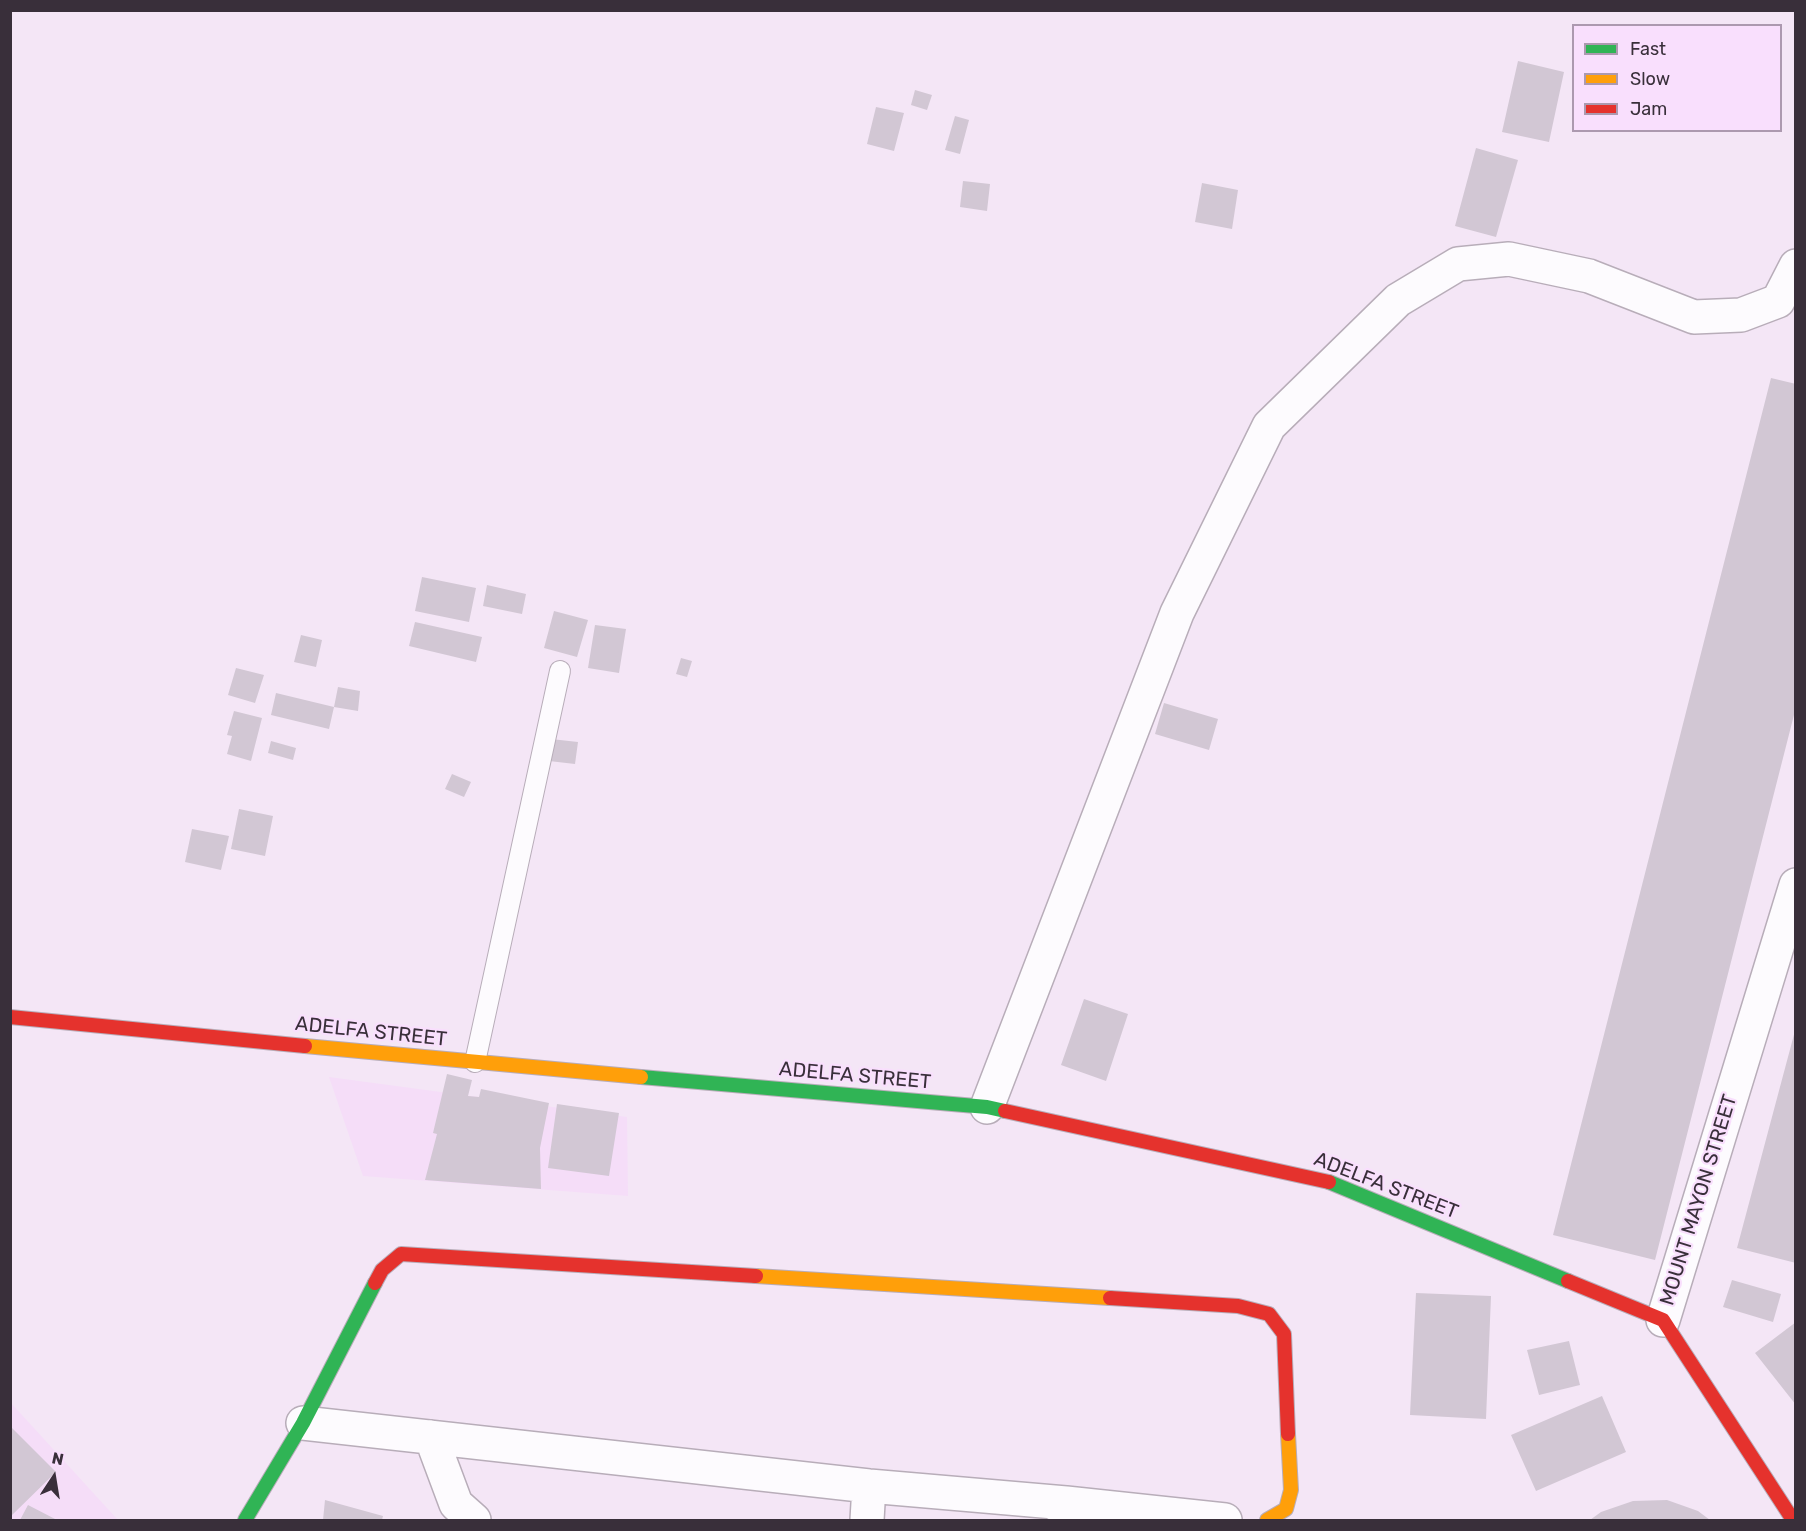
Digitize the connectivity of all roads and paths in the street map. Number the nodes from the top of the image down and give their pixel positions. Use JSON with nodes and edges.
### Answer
{"nodes":[{"id":1,"x":1796,"y":266,"type":"edge"},
{"id":2,"x":560,"y":671,"type":"dead end"},
{"id":3,"x":1796,"y":885,"type":"edge"},
{"id":4,"x":10,"y":1017,"type":"edge"},
{"id":5,"x":475,"y":1062,"type":"junction"},
{"id":6,"x":987,"y":1107,"type":"junction"},
{"id":7,"x":1663,"y":1320,"type":"junction"},
{"id":8,"x":303,"y":1423,"type":"junction"},
{"id":9,"x":431,"y":1437,"type":"junction"},
{"id":10,"x":869,"y":1486,"type":"junction"},
{"id":11,"x":1065,"y":1512,"type":"edge"},
{"id":12,"x":245,"y":1521,"type":"edge"},
{"id":13,"x":474,"y":1521,"type":"edge"},
{"id":14,"x":867,"y":1521,"type":"edge"},
{"id":15,"x":1224,"y":1521,"type":"edge"},
{"id":16,"x":1267,"y":1521,"type":"edge"},
{"id":17,"x":1793,"y":1521,"type":"edge"}],
"edges":[{"from":1,"to":6,"type":"street"},
{"from":2,"to":5,"type":"lane"},
{"from":3,"to":7,"type":"street","name":"MOUNT MAYON STREET"},
{"from":4,"to":5,"type":"street","name":"ADELFA STREET"},
{"from":5,"to":6,"type":"street","name":"ADELFA STREET"},
{"from":6,"to":7,"type":"street","name":"ADELFA STREET"},
{"from":7,"to":17,"type":"street","name":"MOUNT MAYON STREET"},
{"from":8,"to":9,"type":"street"},
{"from":8,"to":12,"type":"street"},
{"from":8,"to":16,"type":"street"},
{"from":9,"to":10,"type":"street"},
{"from":9,"to":13,"type":"street"},
{"from":10,"to":11,"type":"street"},
{"from":10,"to":14,"type":"street"},
{"from":11,"to":15,"type":"street"}]}
